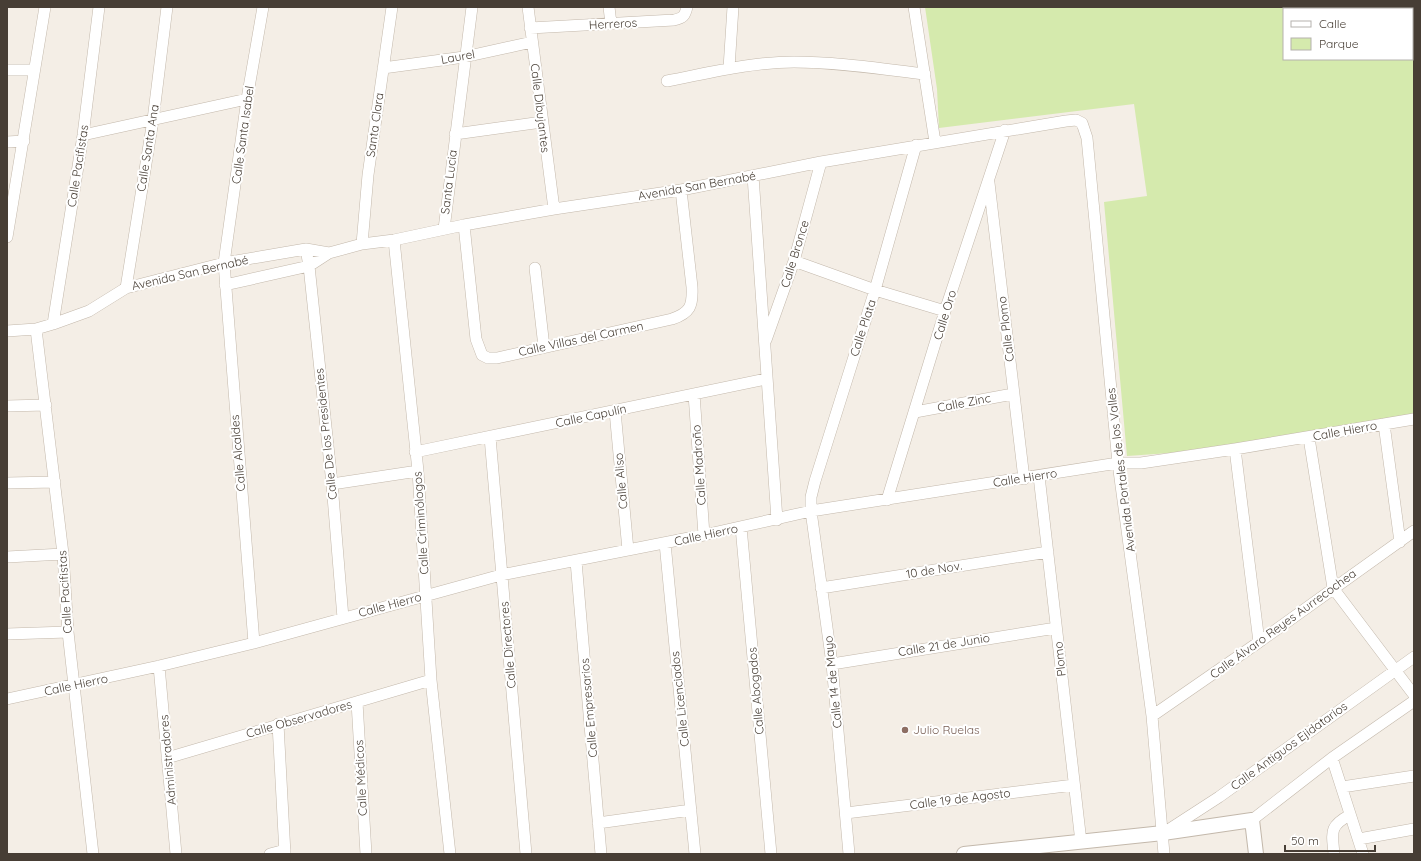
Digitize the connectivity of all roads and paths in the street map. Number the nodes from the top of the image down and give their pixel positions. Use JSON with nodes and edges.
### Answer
{"nodes":[{"id":1,"x":45,"y":7,"type":"edge"},
{"id":2,"x":99,"y":7,"type":"edge"},
{"id":3,"x":167,"y":7,"type":"edge"},
{"id":4,"x":263,"y":7,"type":"edge"},
{"id":5,"x":392,"y":7,"type":"edge"},
{"id":6,"x":472,"y":7,"type":"edge"},
{"id":7,"x":528,"y":7,"type":"edge"},
{"id":8,"x":609,"y":7,"type":"edge"},
{"id":9,"x":687,"y":7,"type":"edge"},
{"id":10,"x":733,"y":7,"type":"edge"},
{"id":11,"x":914,"y":7,"type":"edge"},
{"id":12,"x":611,"y":24,"type":"junction"},
{"id":13,"x":530,"y":28,"type":"junction"},
{"id":14,"x":532,"y":42,"type":"junction"},
{"id":15,"x":464,"y":57,"type":"junction"},
{"id":16,"x":383,"y":68,"type":"junction"},
{"id":17,"x":729,"y":68,"type":"junction"},
{"id":18,"x":7,"y":70,"type":"edge"},
{"id":19,"x":34,"y":70,"type":"junction"},
{"id":20,"x":925,"y":74,"type":"junction"},
{"id":21,"x":667,"y":81,"type":"dead end"},
{"id":22,"x":248,"y":99,"type":"junction"},
{"id":23,"x":153,"y":120,"type":"junction"},
{"id":24,"x":1066,"y":120,"type":"joint"},
{"id":25,"x":542,"y":122,"type":"junction"},
{"id":26,"x":1005,"y":130,"type":"junction"},
{"id":27,"x":455,"y":134,"type":"junction"},
{"id":28,"x":83,"y":135,"type":"junction"},
{"id":29,"x":24,"y":141,"type":"junction"},
{"id":30,"x":7,"y":142,"type":"edge"},
{"id":31,"x":935,"y":142,"type":"junction"},
{"id":32,"x":916,"y":145,"type":"junction"},
{"id":33,"x":821,"y":162,"type":"junction"},
{"id":34,"x":752,"y":176,"type":"junction"},
{"id":35,"x":988,"y":180,"type":"junction"},
{"id":36,"x":681,"y":190,"type":"junction"},
{"id":37,"x":554,"y":209,"type":"junction"},
{"id":38,"x":464,"y":225,"type":"junction"},
{"id":39,"x":444,"y":230,"type":"junction"},
{"id":40,"x":7,"y":237,"type":"edge"},
{"id":41,"x":394,"y":240,"type":"junction"},
{"id":42,"x":362,"y":244,"type":"junction"},
{"id":43,"x":306,"y":250,"type":"junction"},
{"id":44,"x":329,"y":253,"type":"junction"},
{"id":45,"x":794,"y":261,"type":"junction"},
{"id":46,"x":224,"y":264,"type":"junction"},
{"id":47,"x":309,"y":266,"type":"junction"},
{"id":48,"x":535,"y":268,"type":"dead end"},
{"id":49,"x":224,"y":284,"type":"junction"},
{"id":50,"x":126,"y":288,"type":"junction"},
{"id":51,"x":875,"y":290,"type":"junction"},
{"id":52,"x":945,"y":311,"type":"junction"},
{"id":53,"x":53,"y":324,"type":"junction"},
{"id":54,"x":36,"y":329,"type":"junction"},
{"id":55,"x":7,"y":331,"type":"edge"},
{"id":56,"x":765,"y":344,"type":"junction"},
{"id":57,"x":544,"y":347,"type":"junction"},
{"id":58,"x":766,"y":379,"type":"junction"},
{"id":59,"x":694,"y":394,"type":"junction"},
{"id":60,"x":1013,"y":394,"type":"junction"},
{"id":61,"x":46,"y":404,"type":"junction"},
{"id":62,"x":7,"y":406,"type":"edge"},
{"id":63,"x":614,"y":411,"type":"junction"},
{"id":64,"x":915,"y":412,"type":"junction"},
{"id":65,"x":1414,"y":419,"type":"edge"},
{"id":66,"x":1384,"y":424,"type":"junction"},
{"id":67,"x":490,"y":437,"type":"junction"},
{"id":68,"x":1309,"y":438,"type":"junction"},
{"id":69,"x":1235,"y":450,"type":"junction"},
{"id":70,"x":415,"y":452,"type":"junction"},
{"id":71,"x":1118,"y":464,"type":"junction"},
{"id":72,"x":418,"y":471,"type":"junction"},
{"id":73,"x":1040,"y":476,"type":"junction"},
{"id":74,"x":1024,"y":479,"type":"junction"},
{"id":75,"x":55,"y":482,"type":"junction"},
{"id":76,"x":7,"y":483,"type":"edge"},
{"id":77,"x":332,"y":484,"type":"junction"},
{"id":78,"x":887,"y":500,"type":"junction"},
{"id":79,"x":811,"y":511,"type":"junction"},
{"id":80,"x":777,"y":520,"type":"junction"},
{"id":81,"x":741,"y":528,"type":"junction"},
{"id":82,"x":1414,"y":531,"type":"edge"},
{"id":83,"x":704,"y":535,"type":"junction"},
{"id":84,"x":1400,"y":542,"type":"junction"},
{"id":85,"x":665,"y":543,"type":"junction"},
{"id":86,"x":628,"y":550,"type":"junction"},
{"id":87,"x":1048,"y":552,"type":"junction"},
{"id":88,"x":63,"y":554,"type":"junction"},
{"id":89,"x":7,"y":557,"type":"edge"},
{"id":90,"x":576,"y":561,"type":"junction"},
{"id":91,"x":501,"y":575,"type":"junction"},
{"id":92,"x":821,"y":588,"type":"junction"},
{"id":93,"x":1333,"y":588,"type":"junction"},
{"id":94,"x":425,"y":596,"type":"junction"},
{"id":95,"x":343,"y":618,"type":"junction"},
{"id":96,"x":1056,"y":628,"type":"junction"},
{"id":97,"x":68,"y":632,"type":"junction"},
{"id":98,"x":7,"y":634,"type":"edge"},
{"id":99,"x":1259,"y":642,"type":"junction"},
{"id":100,"x":254,"y":643,"type":"junction"},
{"id":101,"x":1414,"y":657,"type":"edge"},
{"id":102,"x":832,"y":664,"type":"junction"},
{"id":103,"x":159,"y":666,"type":"junction"},
{"id":104,"x":1395,"y":670,"type":"junction"},
{"id":105,"x":431,"y":680,"type":"junction"},
{"id":106,"x":75,"y":685,"type":"junction"},
{"id":107,"x":1414,"y":695,"type":"edge"},
{"id":108,"x":7,"y":699,"type":"edge"},
{"id":109,"x":1414,"y":701,"type":"edge"},
{"id":110,"x":357,"y":702,"type":"junction"},
{"id":111,"x":1152,"y":716,"type":"junction"},
{"id":112,"x":278,"y":724,"type":"junction"},
{"id":113,"x":167,"y":758,"type":"junction"},
{"id":114,"x":1332,"y":758,"type":"junction"},
{"id":115,"x":1414,"y":776,"type":"edge"},
{"id":116,"x":1074,"y":785,"type":"junction"},
{"id":117,"x":1342,"y":787,"type":"junction"},
{"id":118,"x":691,"y":810,"type":"junction"},
{"id":119,"x":846,"y":813,"type":"junction"},
{"id":120,"x":1350,"y":815,"type":"junction"},
{"id":121,"x":1252,"y":820,"type":"junction"},
{"id":122,"x":598,"y":823,"type":"junction"},
{"id":123,"x":1414,"y":828,"type":"edge"},
{"id":124,"x":1163,"y":833,"type":"junction"},
{"id":125,"x":1358,"y":839,"type":"junction"},
{"id":126,"x":1081,"y":842,"type":"junction"},
{"id":127,"x":285,"y":852,"type":"edge"},
{"id":128,"x":93,"y":854,"type":"edge"},
{"id":129,"x":176,"y":854,"type":"edge"},
{"id":130,"x":270,"y":854,"type":"edge"},
{"id":131,"x":366,"y":854,"type":"edge"},
{"id":132,"x":450,"y":854,"type":"edge"},
{"id":133,"x":526,"y":854,"type":"edge"},
{"id":134,"x":601,"y":854,"type":"edge"},
{"id":135,"x":695,"y":854,"type":"edge"},
{"id":136,"x":771,"y":854,"type":"edge"},
{"id":137,"x":849,"y":854,"type":"edge"},
{"id":138,"x":964,"y":854,"type":"edge"},
{"id":139,"x":1164,"y":854,"type":"edge"},
{"id":140,"x":1256,"y":854,"type":"edge"},
{"id":141,"x":1334,"y":854,"type":"edge"},
{"id":142,"x":1363,"y":854,"type":"edge"}],
"edges":[{"from":1,"to":19,"type":"street"},
{"from":2,"to":28,"type":"street","name":"Calle Pacifistas"},
{"from":3,"to":23,"type":"street","name":"Calle Santa Ana"},
{"from":4,"to":22,"type":"street","name":"Calle Santa Isabel"},
{"from":5,"to":16,"type":"street","name":"Santa Clara"},
{"from":6,"to":15,"type":"street","name":"Santa Lucia"},
{"from":7,"to":13,"type":"street","name":"Calle Dibujantes"},
{"from":8,"to":12,"type":"street"},
{"from":9,"to":12,"type":"street","name":"Herreros"},
{"from":10,"to":17,"type":"street"},
{"from":11,"to":20,"type":"street"},
{"from":12,"to":13,"type":"street","name":"Herreros"},
{"from":13,"to":14,"type":"street","name":"Calle Dibujantes"},
{"from":14,"to":15,"type":"street","name":"Laurel"},
{"from":14,"to":25,"type":"street","name":"Calle Dibujantes"},
{"from":15,"to":16,"type":"street","name":"Laurel"},
{"from":15,"to":27,"type":"street","name":"Santa Lucia"},
{"from":16,"to":42,"type":"street","name":"Santa Clara"},
{"from":17,"to":20,"type":"street"},
{"from":17,"to":21,"type":"street"},
{"from":18,"to":19,"type":"street"},
{"from":19,"to":29,"type":"street"},
{"from":20,"to":31,"type":"street"},
{"from":22,"to":23,"type":"street"},
{"from":22,"to":46,"type":"street","name":"Calle Santa Isabel"},
{"from":23,"to":28,"type":"street"},
{"from":23,"to":50,"type":"street","name":"Calle Santa Ana"},
{"from":24,"to":26,"type":"street","name":"Avenida San Bernabé"},
{"from":24,"to":71,"type":"street","name":"Avenida Portales de los Valles"},
{"from":25,"to":27,"type":"street"},
{"from":25,"to":37,"type":"street","name":"Calle Dibujantes"},
{"from":26,"to":31,"type":"street","name":"Avenida San Bernabé"},
{"from":26,"to":35,"type":"street","name":"Calle Oro"},
{"from":27,"to":39,"type":"street","name":"Santa Lucia"},
{"from":28,"to":53,"type":"street","name":"Calle Pacifistas"},
{"from":29,"to":30,"type":"street"},
{"from":29,"to":40,"type":"street"},
{"from":31,"to":32,"type":"street","name":"Avenida San Bernabé"},
{"from":32,"to":33,"type":"street","name":"Avenida San Bernabé"},
{"from":32,"to":51,"type":"street","name":"Calle Plata"},
{"from":33,"to":34,"type":"street","name":"Avenida San Bernabé"},
{"from":33,"to":45,"type":"street","name":"Calle Bronce"},
{"from":34,"to":36,"type":"street","name":"Avenida San Bernabé"},
{"from":34,"to":56,"type":"street","name":"Calle Bronce"},
{"from":35,"to":52,"type":"street","name":"Calle Oro"},
{"from":35,"to":60,"type":"street","name":"Calle Plomo"},
{"from":36,"to":37,"type":"street","name":"Avenida San Bernabé"},
{"from":36,"to":57,"type":"street","name":"Calle Villas del Carmen"},
{"from":37,"to":38,"type":"street","name":"Avenida San Bernabé"},
{"from":38,"to":39,"type":"street","name":"Avenida San Bernabé"},
{"from":38,"to":57,"type":"street","name":"Calle Villas del Carmen"},
{"from":39,"to":41,"type":"street","name":"Avenida San Bernabé"},
{"from":41,"to":42,"type":"street","name":"Avenida San Bernabé"},
{"from":41,"to":70,"type":"street","name":"Calle Criminólogos"},
{"from":42,"to":44,"type":"street","name":"Avenida San Bernabé"},
{"from":43,"to":44,"type":"street","name":"Avenida San Bernabé"},
{"from":43,"to":46,"type":"street","name":"Avenida San Bernabé"},
{"from":43,"to":47,"type":"street","name":"Calle De los Presidentes"},
{"from":44,"to":47,"type":"street","name":"Avenida San Bernabé"},
{"from":45,"to":51,"type":"street"},
{"from":45,"to":56,"type":"street","name":"Calle Bronce"},
{"from":46,"to":49,"type":"street","name":"Calle Alcaldes"},
{"from":46,"to":50,"type":"street","name":"Avenida San Bernabé"},
{"from":47,"to":49,"type":"street","name":"Avenida San Bernabé"},
{"from":47,"to":77,"type":"street","name":"Calle De los Presidentes"},
{"from":48,"to":57,"type":"street"},
{"from":49,"to":100,"type":"street","name":"Calle Alcaldes"},
{"from":50,"to":53,"type":"street","name":"Avenida San Bernabé"},
{"from":51,"to":52,"type":"street"},
{"from":51,"to":79,"type":"street","name":"Calle Plata"},
{"from":52,"to":64,"type":"street","name":"Calle Oro"},
{"from":53,"to":54,"type":"street","name":"Avenida San Bernabé"},
{"from":54,"to":55,"type":"street","name":"Avenida San Bernabé"},
{"from":54,"to":61,"type":"street","name":"Calle Pacifistas"},
{"from":56,"to":58,"type":"street","name":"Calle Bronce"},
{"from":58,"to":59,"type":"street","name":"Calle Capulín"},
{"from":58,"to":80,"type":"street","name":"Calle Bronce"},
{"from":59,"to":63,"type":"street","name":"Calle Capulín"},
{"from":59,"to":83,"type":"street","name":"Calle Madroño"},
{"from":60,"to":64,"type":"street","name":"Calle Zinc"},
{"from":60,"to":74,"type":"street","name":"Calle Plomo"},
{"from":61,"to":62,"type":"street"},
{"from":61,"to":75,"type":"street","name":"Calle Pacifistas"},
{"from":63,"to":67,"type":"street","name":"Calle Capulín"},
{"from":63,"to":86,"type":"street","name":"Calle Aliso"},
{"from":64,"to":78,"type":"street","name":"Calle Oro"},
{"from":65,"to":66,"type":"street","name":"Calle Hierro"},
{"from":66,"to":68,"type":"street","name":"Calle Hierro"},
{"from":66,"to":84,"type":"street"},
{"from":67,"to":70,"type":"street","name":"Calle Capulín"},
{"from":67,"to":91,"type":"street","name":"Calle Directores"},
{"from":68,"to":69,"type":"street","name":"Calle Hierro"},
{"from":68,"to":93,"type":"street"},
{"from":69,"to":71,"type":"street","name":"Calle Hierro"},
{"from":69,"to":99,"type":"street"},
{"from":70,"to":72,"type":"street","name":"Calle Criminólogos"},
{"from":71,"to":73,"type":"street","name":"Calle Hierro"},
{"from":71,"to":111,"type":"street","name":"Avenida Portales de los Valles"},
{"from":72,"to":77,"type":"street"},
{"from":72,"to":94,"type":"street","name":"Calle Criminólogos"},
{"from":73,"to":74,"type":"street","name":"Calle Hierro"},
{"from":73,"to":87,"type":"street","name":"Plomo"},
{"from":74,"to":78,"type":"street","name":"Calle Hierro"},
{"from":75,"to":76,"type":"street"},
{"from":75,"to":88,"type":"street","name":"Calle Pacifistas"},
{"from":77,"to":95,"type":"street","name":"Calle De los Presidentes"},
{"from":78,"to":79,"type":"street","name":"Calle Hierro"},
{"from":79,"to":80,"type":"street","name":"Calle Hierro"},
{"from":79,"to":92,"type":"street","name":"Calle 14 de Mayo"},
{"from":80,"to":81,"type":"street","name":"Calle Hierro"},
{"from":81,"to":83,"type":"street","name":"Calle Hierro"},
{"from":81,"to":136,"type":"street","name":"Calle Abogados"},
{"from":82,"to":84,"type":"street","name":"Calle Álvaro Reyes Aurrecochea"},
{"from":83,"to":85,"type":"street","name":"Calle Hierro"},
{"from":84,"to":93,"type":"street","name":"Calle Álvaro Reyes Aurrecochea"},
{"from":85,"to":86,"type":"street","name":"Calle Hierro"},
{"from":85,"to":118,"type":"street","name":"Calle Licenciados"},
{"from":86,"to":90,"type":"street","name":"Calle Hierro"},
{"from":87,"to":92,"type":"street","name":"10 de Nov."},
{"from":87,"to":96,"type":"street","name":"Plomo"},
{"from":88,"to":89,"type":"street"},
{"from":88,"to":97,"type":"street","name":"Calle Pacifistas"},
{"from":90,"to":91,"type":"street","name":"Calle Hierro"},
{"from":90,"to":122,"type":"street","name":"Calle Empresarios"},
{"from":91,"to":94,"type":"street","name":"Calle Hierro"},
{"from":91,"to":133,"type":"street","name":"Calle Directores"},
{"from":92,"to":102,"type":"street","name":"Calle 14 de Mayo"},
{"from":93,"to":99,"type":"street","name":"Calle Álvaro Reyes Aurrecochea"},
{"from":93,"to":104,"type":"street"},
{"from":94,"to":95,"type":"street","name":"Calle Hierro"},
{"from":94,"to":105,"type":"street","name":"Calle Criminólogos"},
{"from":95,"to":100,"type":"street","name":"Calle Hierro"},
{"from":96,"to":102,"type":"street","name":"Calle 21 de Junio"},
{"from":96,"to":116,"type":"street","name":"Plomo"},
{"from":97,"to":98,"type":"street"},
{"from":97,"to":106,"type":"street","name":"Calle Pacifistas"},
{"from":99,"to":111,"type":"street","name":"Calle Álvaro Reyes Aurrecochea"},
{"from":100,"to":103,"type":"street","name":"Calle Hierro"},
{"from":101,"to":104,"type":"street","name":"Calle Antiguos Ejidatarios"},
{"from":102,"to":119,"type":"street","name":"Calle 14 de Mayo"},
{"from":103,"to":106,"type":"street","name":"Calle Hierro"},
{"from":103,"to":113,"type":"street","name":"Administradores"},
{"from":104,"to":107,"type":"street"},
{"from":104,"to":124,"type":"street","name":"Calle Antiguos Ejidatarios"},
{"from":105,"to":110,"type":"street","name":"Calle Observadores"},
{"from":105,"to":132,"type":"street","name":"Calle Criminólogos"},
{"from":106,"to":108,"type":"street","name":"Calle Hierro"},
{"from":106,"to":128,"type":"street","name":"Calle Pacifistas"},
{"from":109,"to":114,"type":"street","name":"Calle Antiguos Ejidatarios"},
{"from":110,"to":112,"type":"street","name":"Calle Observadores"},
{"from":110,"to":131,"type":"street","name":"Calle Médicos"},
{"from":111,"to":124,"type":"street","name":"Avenida Portales de los Valles"},
{"from":112,"to":113,"type":"street","name":"Calle Observadores"},
{"from":112,"to":127,"type":"street"},
{"from":113,"to":129,"type":"street","name":"Administradores"},
{"from":114,"to":117,"type":"street"},
{"from":114,"to":121,"type":"street","name":"Calle Antiguos Ejidatarios"},
{"from":115,"to":117,"type":"street"},
{"from":116,"to":119,"type":"street","name":"Calle 19 de Agosto"},
{"from":116,"to":126,"type":"street","name":"Plomo"},
{"from":117,"to":120,"type":"street"},
{"from":118,"to":122,"type":"street"},
{"from":118,"to":135,"type":"street","name":"Calle Licenciados"},
{"from":119,"to":137,"type":"street","name":"Calle 14 de Mayo"},
{"from":120,"to":125,"type":"street"},
{"from":120,"to":141,"type":"street"},
{"from":121,"to":124,"type":"street","name":"Calle Antiguos Ejidatarios"},
{"from":121,"to":140,"type":"street"},
{"from":122,"to":134,"type":"street","name":"Calle Empresarios"},
{"from":123,"to":125,"type":"street"},
{"from":124,"to":126,"type":"street","name":"Calle Antiguos Ejidatarios"},
{"from":124,"to":139,"type":"street","name":"Avenida Portales de los Valles"},
{"from":125,"to":142,"type":"street"},
{"from":126,"to":138,"type":"street","name":"Calle Antiguos Ejidatarios"},
{"from":127,"to":130,"type":"street"}]}
